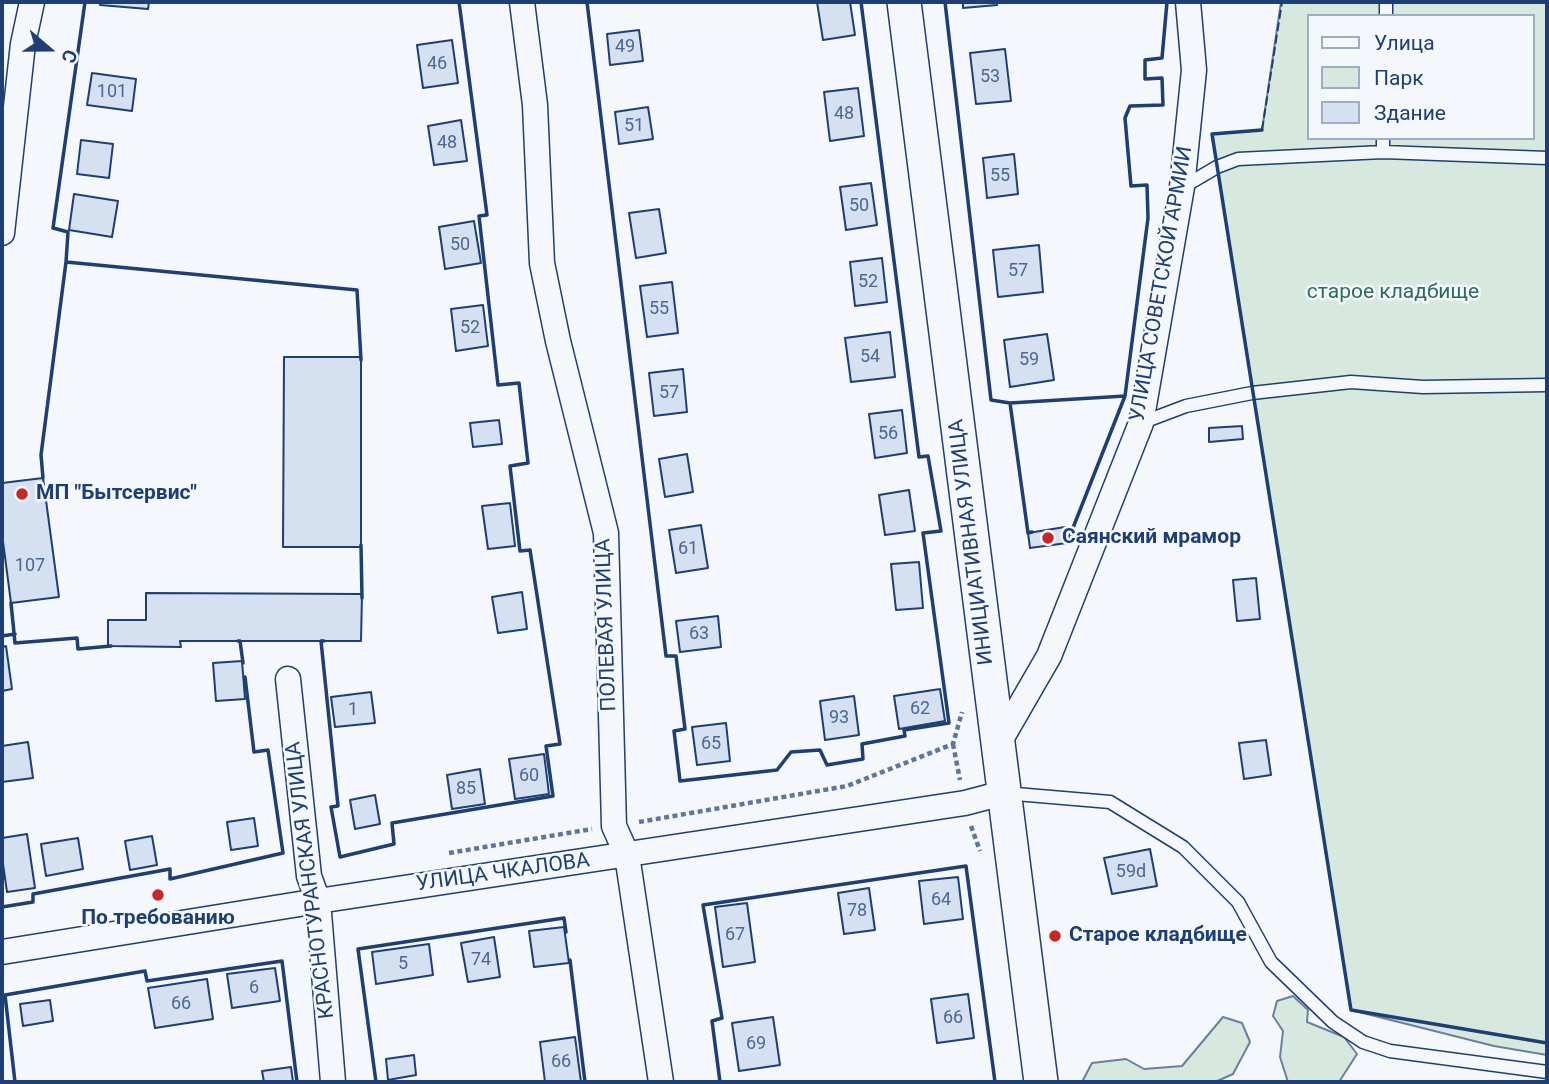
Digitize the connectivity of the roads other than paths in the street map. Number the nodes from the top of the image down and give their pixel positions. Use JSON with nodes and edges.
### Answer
{"nodes":[{"id":1,"x":32,"y":2,"type":"edge"},
{"id":2,"x":522,"y":2,"type":"edge"},
{"id":3,"x":904,"y":2,"type":"edge"},
{"id":4,"x":1188,"y":2,"type":"edge"},
{"id":5,"x":1383,"y":140,"type":"edge"},
{"id":6,"x":1383,"y":152,"type":"junction"},
{"id":7,"x":1547,"y":158,"type":"edge"},
{"id":8,"x":1182,"y":187,"type":"junction"},
{"id":9,"x":2,"y":233,"type":"edge"},
{"id":10,"x":1547,"y":385,"type":"edge"},
{"id":11,"x":1141,"y":423,"type":"junction"},
{"id":12,"x":288,"y":679,"type":"dead end"},
{"id":13,"x":997,"y":746,"type":"junction"},
{"id":14,"x":1003,"y":793,"type":"junction"},
{"id":15,"x":626,"y":855,"type":"junction"},
{"id":16,"x":318,"y":901,"type":"junction"},
{"id":17,"x":2,"y":952,"type":"edge"},
{"id":18,"x":1547,"y":1072,"type":"edge"},
{"id":19,"x":333,"y":1082,"type":"edge"},
{"id":20,"x":661,"y":1082,"type":"edge"},
{"id":21,"x":1041,"y":1082,"type":"edge"}],
"edges":[{"from":1,"to":9,"type":"street"},
{"from":2,"to":15,"type":"street","name":"ПОЛЕВАЯ УЛИЦА"},
{"from":3,"to":13,"type":"street","name":"ИНИЦИАТИВНАЯ УЛИЦА"},
{"from":4,"to":8,"type":"street","name":"УЛИЦА СОВЕТСКОЙ АРМИИ"},
{"from":5,"to":6,"type":"lane"},
{"from":6,"to":7,"type":"lane"},
{"from":6,"to":8,"type":"lane"},
{"from":8,"to":11,"type":"street","name":"УЛИЦА СОВЕТСКОЙ АРМИИ"},
{"from":10,"to":11,"type":"lane"},
{"from":11,"to":13,"type":"street","name":"УЛИЦА СОВЕТСКОЙ АРМИИ"},
{"from":12,"to":16,"type":"street","name":"КРАСНОТУРАНСКАЯ УЛИЦА"},
{"from":13,"to":14,"type":"street","name":"ИНИЦИАТИВНАЯ УЛИЦА"},
{"from":14,"to":15,"type":"street","name":"УЛИЦА ЧКАЛОВА"},
{"from":14,"to":18,"type":"lane"},
{"from":14,"to":21,"type":"street","name":"ИНИЦИАТИВНАЯ УЛИЦА"},
{"from":15,"to":16,"type":"street","name":"УЛИЦА ЧКАЛОВА"},
{"from":15,"to":20,"type":"street","name":"ПОЛЕВАЯ УЛИЦА"},
{"from":16,"to":17,"type":"street","name":"УЛИЦА ЧКАЛОВА"},
{"from":16,"to":19,"type":"street","name":"КРАСНОТУРАНСКАЯ УЛИЦА"}]}
